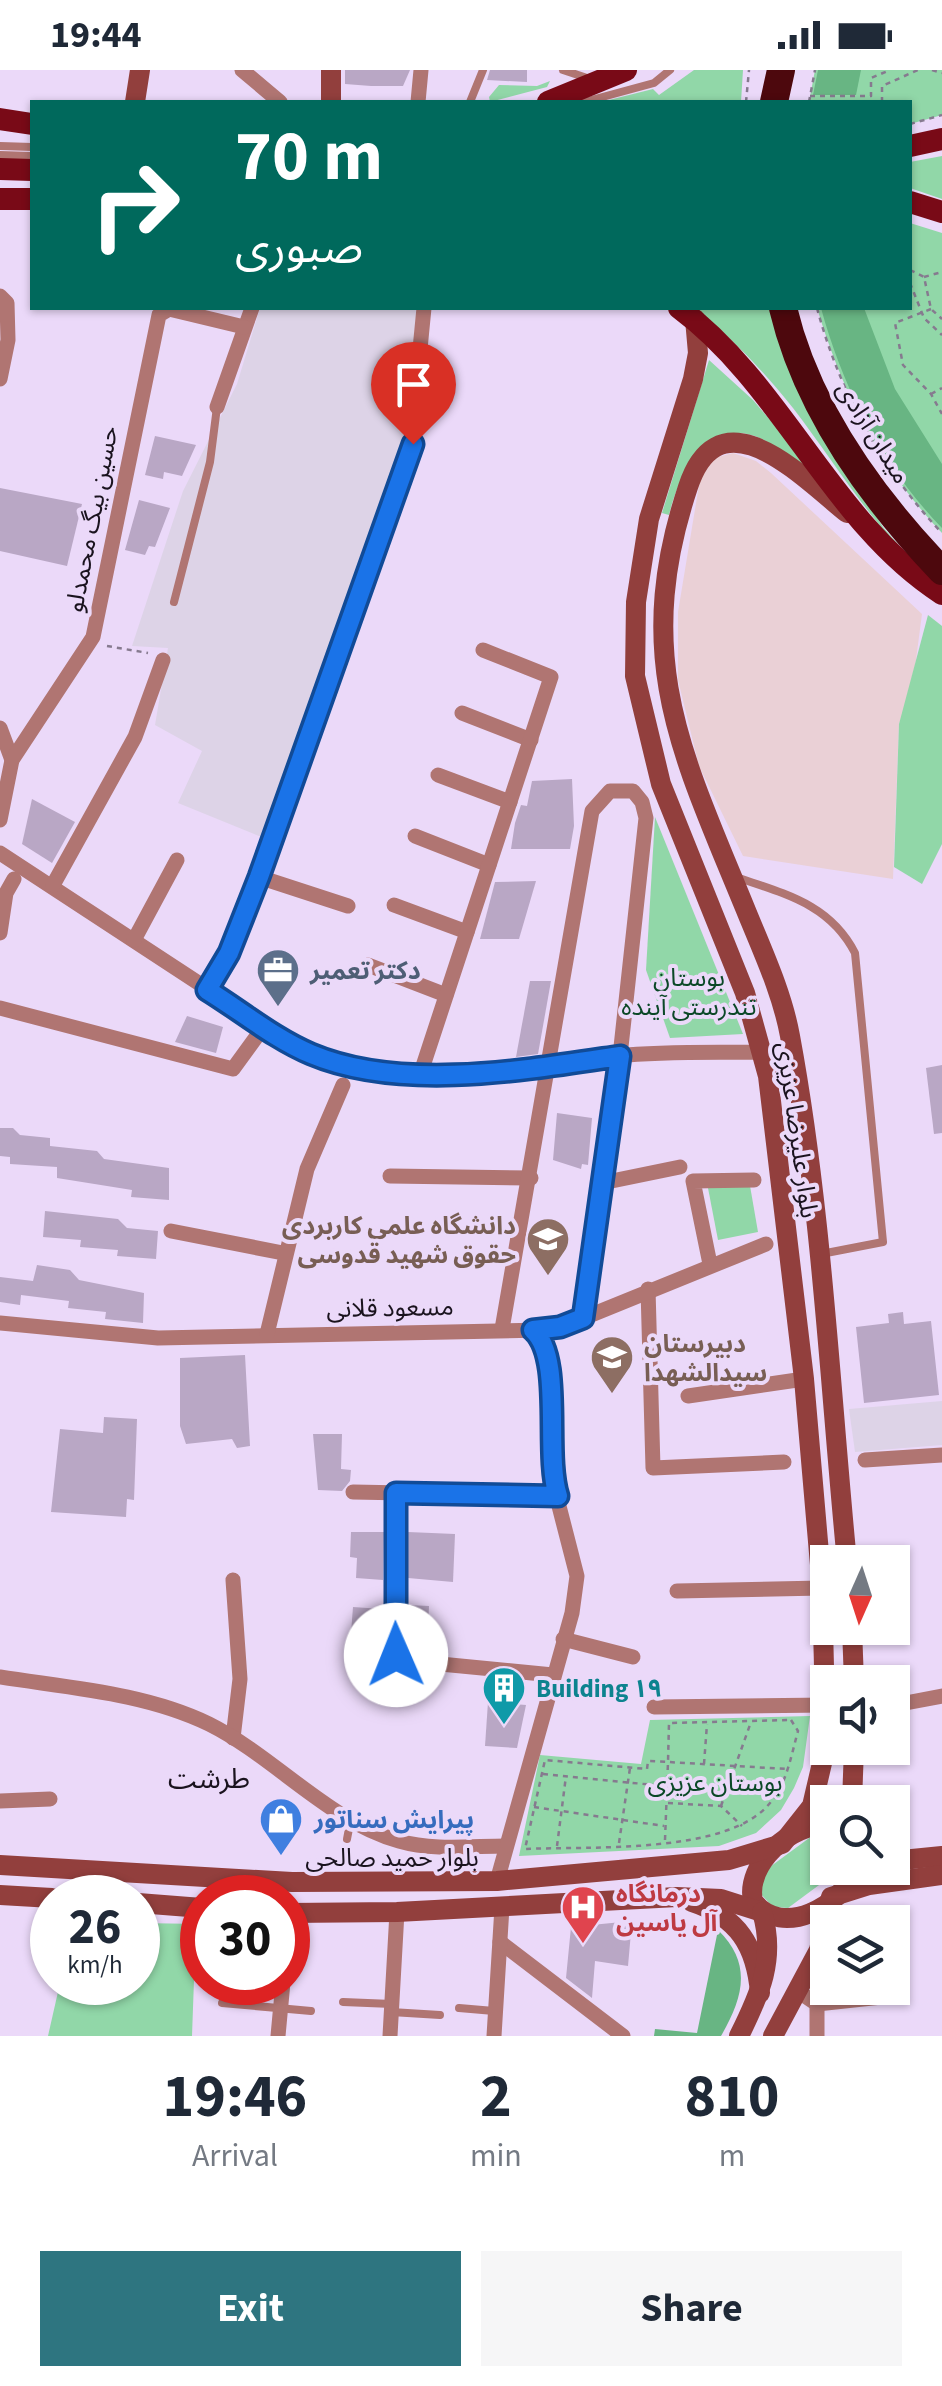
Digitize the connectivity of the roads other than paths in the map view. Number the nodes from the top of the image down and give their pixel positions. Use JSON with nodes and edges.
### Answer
{"nodes":[{"id":1,"x":140,"y":70,"type":"edge"},
{"id":2,"x":242,"y":70,"type":"edge"},
{"id":3,"x":332,"y":70,"type":"edge"},
{"id":4,"x":421,"y":70,"type":"edge"},
{"id":5,"x":483,"y":70,"type":"edge"},
{"id":6,"x":563,"y":70,"type":"edge"},
{"id":7,"x":626,"y":70,"type":"edge"},
{"id":8,"x":670,"y":70,"type":"edge"},
{"id":9,"x":781,"y":70,"type":"edge"},
{"id":10,"x":601,"y":83,"type":"junction"},
{"id":11,"x":135,"y":100,"type":"edge"},
{"id":12,"x":278,"y":100,"type":"edge"},
{"id":13,"x":331,"y":100,"type":"edge"},
{"id":14,"x":418,"y":100,"type":"edge"},
{"id":15,"x":471,"y":100,"type":"edge"},
{"id":16,"x":554,"y":100,"type":"edge"},
{"id":17,"x":591,"y":100,"type":"edge"},
{"id":18,"x":774,"y":100,"type":"edge"},
{"id":19,"x":0,"y":119,"type":"edge"},
{"id":20,"x":30,"y":126,"type":"edge"},
{"id":21,"x":30,"y":126,"type":"edge"},
{"id":22,"x":0,"y":128,"type":"edge"},
{"id":23,"x":942,"y":139,"type":"edge"},
{"id":24,"x":0,"y":146,"type":"edge"},
{"id":25,"x":912,"y":146,"type":"edge"},
{"id":26,"x":30,"y":147,"type":"edge"},
{"id":27,"x":0,"y":155,"type":"edge"},
{"id":28,"x":30,"y":156,"type":"edge"},
{"id":29,"x":0,"y":169,"type":"edge"},
{"id":30,"x":30,"y":170,"type":"edge"},
{"id":31,"x":0,"y":199,"type":"edge"},
{"id":32,"x":30,"y":199,"type":"edge"},
{"id":33,"x":912,"y":203,"type":"edge"},
{"id":34,"x":942,"y":212,"type":"edge"},
{"id":35,"x":0,"y":296,"type":"edge"},
{"id":36,"x":251,"y":310,"type":"edge"},
{"id":37,"x":424,"y":310,"type":"edge"},
{"id":38,"x":784,"y":310,"type":"edge"},
{"id":39,"x":687,"y":313,"type":"edge"},
{"id":40,"x":244,"y":327,"type":"junction"},
{"id":41,"x":0,"y":379,"type":"edge"},
{"id":42,"x":217,"y":407,"type":"joint"},
{"id":43,"x":649,"y":519,"type":"junction"},
{"id":44,"x":678,"y":527,"type":"junction"},
{"id":45,"x":874,"y":534,"type":"junction"},
{"id":46,"x":942,"y":571,"type":"edge"},
{"id":47,"x":942,"y":594,"type":"edge"},
{"id":48,"x":174,"y":602,"type":"dead end"},
{"id":49,"x":482,"y":650,"type":"dead end"},
{"id":50,"x":163,"y":660,"type":"road end"},
{"id":51,"x":462,"y":713,"type":"dead end"},
{"id":52,"x":0,"y":728,"type":"edge"},
{"id":53,"x":530,"y":740,"type":"junction"},
{"id":54,"x":12,"y":760,"type":"junction"},
{"id":55,"x":438,"y":775,"type":"dead end"},
{"id":56,"x":510,"y":802,"type":"junction"},
{"id":57,"x":0,"y":820,"type":"edge"},
{"id":58,"x":415,"y":836,"type":"dead end"},
{"id":59,"x":720,"y":849,"type":"junction"},
{"id":60,"x":0,"y":853,"type":"edge"},
{"id":61,"x":691,"y":859,"type":"junction"},
{"id":62,"x":177,"y":860,"type":"dead end"},
{"id":63,"x":489,"y":865,"type":"junction"},
{"id":64,"x":732,"y":876,"type":"junction"},
{"id":65,"x":259,"y":877,"type":"junction"},
{"id":66,"x":14,"y":879,"type":"dead end"},
{"id":67,"x":54,"y":885,"type":"junction"},
{"id":68,"x":394,"y":905,"type":"dead end"},
{"id":69,"x":348,"y":906,"type":"dead end"},
{"id":70,"x":467,"y":932,"type":"junction"},
{"id":71,"x":0,"y":933,"type":"edge"},
{"id":72,"x":134,"y":940,"type":"junction"},
{"id":73,"x":368,"y":965,"type":"dead end"},
{"id":74,"x":207,"y":990,"type":"junction"},
{"id":75,"x":446,"y":995,"type":"junction"},
{"id":76,"x":0,"y":1008,"type":"edge"},
{"id":77,"x":264,"y":1025,"type":"junction"},
{"id":78,"x":792,"y":1049,"type":"junction"},
{"id":79,"x":764,"y":1052,"type":"junction"},
{"id":80,"x":620,"y":1056,"type":"junction"},
{"id":81,"x":549,"y":1066,"type":"junction"},
{"id":82,"x":422,"y":1072,"type":"junction"},
{"id":83,"x":343,"y":1086,"type":"dead end"},
{"id":84,"x":680,"y":1167,"type":"dead end"},
{"id":85,"x":390,"y":1176,"type":"dead end"},
{"id":86,"x":531,"y":1178,"type":"junction"},
{"id":87,"x":754,"y":1180,"type":"dead end"},
{"id":88,"x":602,"y":1182,"type":"junction"},
{"id":89,"x":172,"y":1230,"type":"dead end"},
{"id":90,"x":766,"y":1244,"type":"dead end"},
{"id":91,"x":283,"y":1253,"type":"junction"},
{"id":92,"x":817,"y":1254,"type":"junction"},
{"id":93,"x":710,"y":1264,"type":"junction"},
{"id":94,"x":648,"y":1289,"type":"junction"},
{"id":95,"x":583,"y":1318,"type":"junction"},
{"id":96,"x":0,"y":1323,"type":"edge"},
{"id":97,"x":502,"y":1330,"type":"junction"},
{"id":98,"x":533,"y":1330,"type":"junction"},
{"id":99,"x":267,"y":1334,"type":"junction"},
{"id":100,"x":804,"y":1379,"type":"junction"},
{"id":101,"x":688,"y":1396,"type":"dead end"},
{"id":102,"x":942,"y":1456,"type":"edge"},
{"id":103,"x":865,"y":1460,"type":"dead end"},
{"id":104,"x":784,"y":1462,"type":"dead end"},
{"id":105,"x":354,"y":1492,"type":"dead end"},
{"id":106,"x":396,"y":1493,"type":"junction"},
{"id":107,"x":558,"y":1496,"type":"junction"},
{"id":108,"x":818,"y":1545,"type":"edge"},
{"id":109,"x":845,"y":1545,"type":"edge"},
{"id":110,"x":233,"y":1580,"type":"dead end"},
{"id":111,"x":810,"y":1588,"type":"edge"},
{"id":112,"x":677,"y":1591,"type":"dead end"},
{"id":113,"x":563,"y":1640,"type":"junction"},
{"id":114,"x":634,"y":1656,"type":"dead end"},
{"id":115,"x":553,"y":1675,"type":"junction"},
{"id":116,"x":0,"y":1677,"type":"edge"},
{"id":117,"x":942,"y":1696,"type":"edge"},
{"id":118,"x":910,"y":1703,"type":"edge"},
{"id":119,"x":810,"y":1705,"type":"edge"},
{"id":120,"x":654,"y":1707,"type":"dead end"},
{"id":121,"x":233,"y":1738,"type":"junction"},
{"id":122,"x":822,"y":1765,"type":"edge"},
{"id":123,"x":50,"y":1799,"type":"dead end"},
{"id":124,"x":0,"y":1801,"type":"edge"},
{"id":125,"x":351,"y":1818,"type":"junction"},
{"id":126,"x":810,"y":1827,"type":"edge"},
{"id":127,"x":347,"y":1839,"type":"dead end"},
{"id":128,"x":782,"y":1844,"type":"junction"},
{"id":129,"x":506,"y":1846,"type":"junction"},
{"id":130,"x":942,"y":1856,"type":"edge"},
{"id":131,"x":910,"y":1859,"type":"edge"},
{"id":132,"x":0,"y":1865,"type":"edge"},
{"id":133,"x":942,"y":1875,"type":"edge"},
{"id":134,"x":497,"y":1881,"type":"junction"},
{"id":135,"x":845,"y":1885,"type":"edge"},
{"id":136,"x":0,"y":1895,"type":"edge"},
{"id":137,"x":30,"y":1897,"type":"edge"},
{"id":138,"x":677,"y":1897,"type":"junction"},
{"id":139,"x":832,"y":1897,"type":"junction"},
{"id":140,"x":502,"y":1907,"type":"junction"},
{"id":141,"x":397,"y":1912,"type":"junction"},
{"id":142,"x":762,"y":1912,"type":"junction"},
{"id":143,"x":310,"y":1913,"type":"edge"},
{"id":144,"x":500,"y":1942,"type":"junction"},
{"id":145,"x":798,"y":1992,"type":"junction"},
{"id":146,"x":760,"y":1993,"type":"junction"},
{"id":147,"x":810,"y":2000,"type":"edge"},
{"id":148,"x":343,"y":2002,"type":"dead end"},
{"id":149,"x":245,"y":2005,"type":"edge"},
{"id":150,"x":280,"y":2005,"type":"edge"},
{"id":151,"x":817,"y":2005,"type":"edge"},
{"id":152,"x":280,"y":2008,"type":"junction"},
{"id":153,"x":392,"y":2008,"type":"junction"},
{"id":154,"x":459,"y":2008,"type":"dead end"},
{"id":155,"x":311,"y":2010,"type":"dead end"},
{"id":156,"x":496,"y":2011,"type":"junction"},
{"id":157,"x":440,"y":2015,"type":"dead end"},
{"id":158,"x":278,"y":2036,"type":"edge"},
{"id":159,"x":390,"y":2036,"type":"edge"},
{"id":160,"x":494,"y":2036,"type":"edge"},
{"id":161,"x":623,"y":2036,"type":"edge"},
{"id":162,"x":738,"y":2036,"type":"edge"},
{"id":163,"x":773,"y":2036,"type":"edge"},
{"id":164,"x":817,"y":2036,"type":"edge"}],
"edges":[{"from":1,"to":11,"type":"main road"},
{"from":2,"to":12,"type":"street"},
{"from":3,"to":13,"type":"main road"},
{"from":4,"to":14,"type":"street"},
{"from":5,"to":15,"type":"lane"},
{"from":6,"to":10,"type":"lane"},
{"from":7,"to":10,"type":"main road"},
{"from":8,"to":17,"type":"lane"},
{"from":9,"to":18,"type":"highway"},
{"from":10,"to":16,"type":"main road"},
{"from":19,"to":20,"type":"main road"},
{"from":21,"to":22,"type":"main road"},
{"from":23,"to":25,"type":"main road"},
{"from":24,"to":26,"type":"lane"},
{"from":27,"to":28,"type":"lane"},
{"from":29,"to":30,"type":"main road"},
{"from":31,"to":32,"type":"main road"},
{"from":33,"to":34,"type":"main road"},
{"from":35,"to":41,"type":"street"},
{"from":36,"to":40,"type":"street"},
{"from":37,"to":65,"type":"street"},
{"from":38,"to":46,"type":"highway","name":"میدان آزادی"},
{"from":39,"to":43,"type":"main road","name":"بلوار علیرضا عزیزی"},
{"from":39,"to":45,"type":"main road"},
{"from":40,"to":42,"type":"street"},
{"from":40,"to":54,"type":"street","name":"حسین بیگ محمدلو"},
{"from":42,"to":48,"type":"lane"},
{"from":43,"to":44,"type":"main road"},
{"from":43,"to":61,"type":"main road","name":"بلوار علیرضا عزیزی"},
{"from":44,"to":45,"type":"main road","name":"بلوار علیرضا عزیزی"},
{"from":44,"to":59,"type":"main road","name":"بلوار علیرضا عزیزی"},
{"from":45,"to":47,"type":"main road"},
{"from":49,"to":53,"type":"street"},
{"from":50,"to":67,"type":"street"},
{"from":51,"to":53,"type":"street"},
{"from":52,"to":54,"type":"street"},
{"from":53,"to":56,"type":"street"},
{"from":54,"to":57,"type":"street","name":"حسین بیگ محمدلو"},
{"from":55,"to":56,"type":"street"},
{"from":56,"to":63,"type":"street"},
{"from":58,"to":63,"type":"street"},
{"from":59,"to":61,"type":"main road"},
{"from":59,"to":64,"type":"main road","name":"بلوار علیرضا عزیزی"},
{"from":60,"to":67,"type":"street"},
{"from":61,"to":79,"type":"main road","name":"بلوار علیرضا عزیزی"},
{"from":62,"to":72,"type":"street"},
{"from":63,"to":70,"type":"street"},
{"from":64,"to":78,"type":"main road","name":"بلوار علیرضا عزیزی"},
{"from":64,"to":92,"type":"lane"},
{"from":65,"to":69,"type":"street"},
{"from":65,"to":74,"type":"street"},
{"from":66,"to":71,"type":"street"},
{"from":67,"to":72,"type":"street"},
{"from":68,"to":70,"type":"street"},
{"from":70,"to":75,"type":"street"},
{"from":72,"to":74,"type":"street"},
{"from":73,"to":75,"type":"street"},
{"from":74,"to":77,"type":"street"},
{"from":75,"to":82,"type":"street"},
{"from":76,"to":77,"type":"street"},
{"from":77,"to":82,"type":"street"},
{"from":78,"to":79,"type":"main road"},
{"from":78,"to":92,"type":"main road","name":"بلوار علیرضا عزیزی"},
{"from":79,"to":80,"type":"street"},
{"from":79,"to":100,"type":"main road","name":"بلوار علیرضا عزیزی"},
{"from":80,"to":81,"type":"street"},
{"from":80,"to":81,"type":"street"},
{"from":80,"to":88,"type":"street"},
{"from":81,"to":82,"type":"street"},
{"from":81,"to":86,"type":"street"},
{"from":83,"to":91,"type":"street"},
{"from":84,"to":88,"type":"street"},
{"from":85,"to":86,"type":"street"},
{"from":86,"to":97,"type":"street"},
{"from":87,"to":93,"type":"street"},
{"from":88,"to":95,"type":"street"},
{"from":89,"to":91,"type":"street"},
{"from":90,"to":93,"type":"street","name":"مسعود قلانی"},
{"from":91,"to":99,"type":"street"},
{"from":92,"to":109,"type":"main road","name":"بلوار علیرضا عزیزی"},
{"from":93,"to":94,"type":"street","name":"مسعود قلانی"},
{"from":94,"to":95,"type":"street","name":"مسعود قلانی"},
{"from":94,"to":104,"type":"street"},
{"from":95,"to":98,"type":"street","name":"مسعود قلانی"},
{"from":96,"to":99,"type":"street","name":"مسعود قلانی"},
{"from":97,"to":98,"type":"street","name":"مسعود قلانی"},
{"from":97,"to":99,"type":"street","name":"مسعود قلانی"},
{"from":98,"to":107,"type":"street"},
{"from":100,"to":101,"type":"street"},
{"from":100,"to":108,"type":"main road","name":"بلوار علیرضا عزیزی"},
{"from":102,"to":103,"type":"street"},
{"from":105,"to":106,"type":"street"},
{"from":106,"to":107,"type":"street"},
{"from":106,"to":115,"type":"street"},
{"from":107,"to":113,"type":"street"},
{"from":110,"to":121,"type":"street"},
{"from":111,"to":112,"type":"street"},
{"from":113,"to":114,"type":"street"},
{"from":113,"to":115,"type":"street"},
{"from":115,"to":129,"type":"street"},
{"from":116,"to":121,"type":"street"},
{"from":117,"to":118,"type":"street"},
{"from":119,"to":120,"type":"street"},
{"from":121,"to":125,"type":"street"},
{"from":122,"to":128,"type":"main road","name":"بلوار علیرضا عزیزی"},
{"from":123,"to":124,"type":"street"},
{"from":125,"to":127,"type":"lane"},
{"from":125,"to":129,"type":"street"},
{"from":126,"to":128,"type":"main road","name":"بلوار حمید صالحی"},
{"from":128,"to":134,"type":"main road","name":"بلوار حمید صالحی"},
{"from":128,"to":142,"type":"main road","name":"بلوار علیرضا عزیزی"},
{"from":129,"to":134,"type":"street"},
{"from":130,"to":131,"type":"main road"},
{"from":132,"to":134,"type":"main road","name":"بلوار حمید صالحی"},
{"from":133,"to":139,"type":"main road"},
{"from":135,"to":139,"type":"main road"},
{"from":136,"to":137,"type":"main road"},
{"from":138,"to":140,"type":"main road","name":"بلوار حمید صالحی"},
{"from":138,"to":142,"type":"main road","name":"بلوار حمید صالحی"},
{"from":138,"to":146,"type":"main road"},
{"from":139,"to":142,"type":"main road","name":"بلوار حمید صالحی"},
{"from":139,"to":145,"type":"main road"},
{"from":140,"to":141,"type":"main road","name":"بلوار حمید صالحی"},
{"from":140,"to":144,"type":"street"},
{"from":141,"to":143,"type":"main road","name":"بلوار حمید صالحی"},
{"from":141,"to":153,"type":"street"},
{"from":142,"to":146,"type":"main road"},
{"from":144,"to":156,"type":"street"},
{"from":144,"to":161,"type":"street"},
{"from":145,"to":147,"type":"street"},
{"from":145,"to":163,"type":"main road"},
{"from":146,"to":162,"type":"main road"},
{"from":148,"to":153,"type":"lane"},
{"from":149,"to":152,"type":"lane"},
{"from":150,"to":152,"type":"street"},
{"from":151,"to":164,"type":"street"},
{"from":152,"to":155,"type":"lane"},
{"from":152,"to":158,"type":"street"},
{"from":153,"to":157,"type":"lane"},
{"from":153,"to":159,"type":"street"},
{"from":154,"to":156,"type":"lane"},
{"from":156,"to":160,"type":"street"}]}
